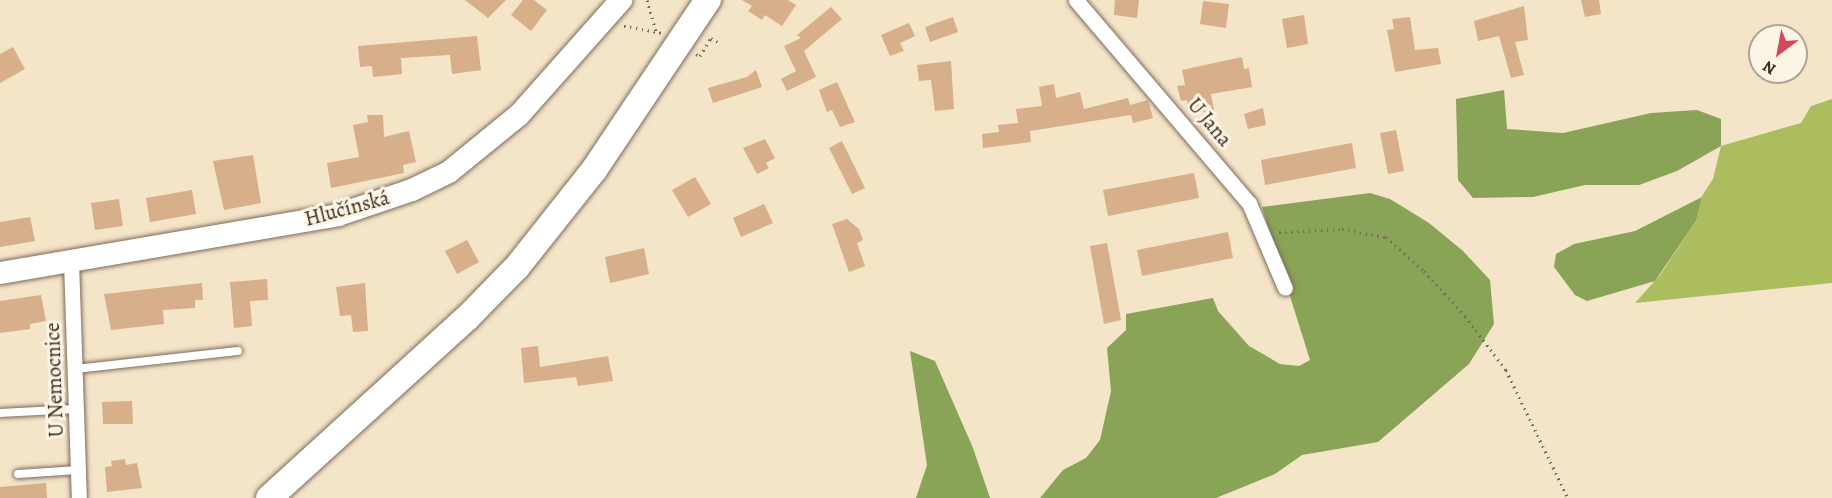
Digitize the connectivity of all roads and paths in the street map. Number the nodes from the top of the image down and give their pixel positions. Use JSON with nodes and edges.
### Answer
{"nodes":[{"id":1,"x":621,"y":0,"type":"edge"},
{"id":2,"x":647,"y":0,"type":"edge"},
{"id":3,"x":708,"y":0,"type":"edge"},
{"id":4,"x":1076,"y":0,"type":"edge"},
{"id":5,"x":602,"y":24,"type":"junction"},
{"id":6,"x":656,"y":30,"type":"junction"},
{"id":7,"x":668,"y":36,"type":"dead end"},
{"id":8,"x":718,"y":42,"type":"dead end"},
{"id":9,"x":692,"y":52,"type":"dead end"},
{"id":10,"x":1262,"y":233,"type":"junction"},
{"id":11,"x":71,"y":261,"type":"junction"},
{"id":12,"x":0,"y":273,"type":"edge"},
{"id":13,"x":1285,"y":288,"type":"dead end"},
{"id":14,"x":238,"y":351,"type":"dead end"},
{"id":15,"x":75,"y":369,"type":"junction"},
{"id":16,"x":76,"y":409,"type":"junction"},
{"id":17,"x":0,"y":413,"type":"edge"},
{"id":18,"x":78,"y":470,"type":"junction"},
{"id":19,"x":18,"y":474,"type":"dead end"},
{"id":20,"x":79,"y":498,"type":"edge"},
{"id":21,"x":269,"y":498,"type":"edge"},
{"id":22,"x":1568,"y":498,"type":"edge"}],
"edges":[{"from":1,"to":5,"type":"street","name":"Hlučínská"},
{"from":2,"to":6,"type":"path"},
{"from":3,"to":21,"type":"main road"},
{"from":4,"to":10,"type":"street","name":"U Jana"},
{"from":5,"to":6,"type":"path"},
{"from":5,"to":11,"type":"street","name":"Hlučínská"},
{"from":6,"to":7,"type":"path"},
{"from":8,"to":9,"type":"path"},
{"from":10,"to":13,"type":"street","name":"U Jana"},
{"from":10,"to":22,"type":"path"},
{"from":11,"to":12,"type":"street","name":"Hlučínská"},
{"from":11,"to":15,"type":"street","name":"U Nemocnice"},
{"from":14,"to":15,"type":"lane"},
{"from":15,"to":16,"type":"street","name":"U Nemocnice"},
{"from":16,"to":17,"type":"lane"},
{"from":16,"to":18,"type":"street","name":"U Nemocnice"},
{"from":18,"to":19,"type":"lane"},
{"from":18,"to":20,"type":"street","name":"U Nemocnice"}]}
